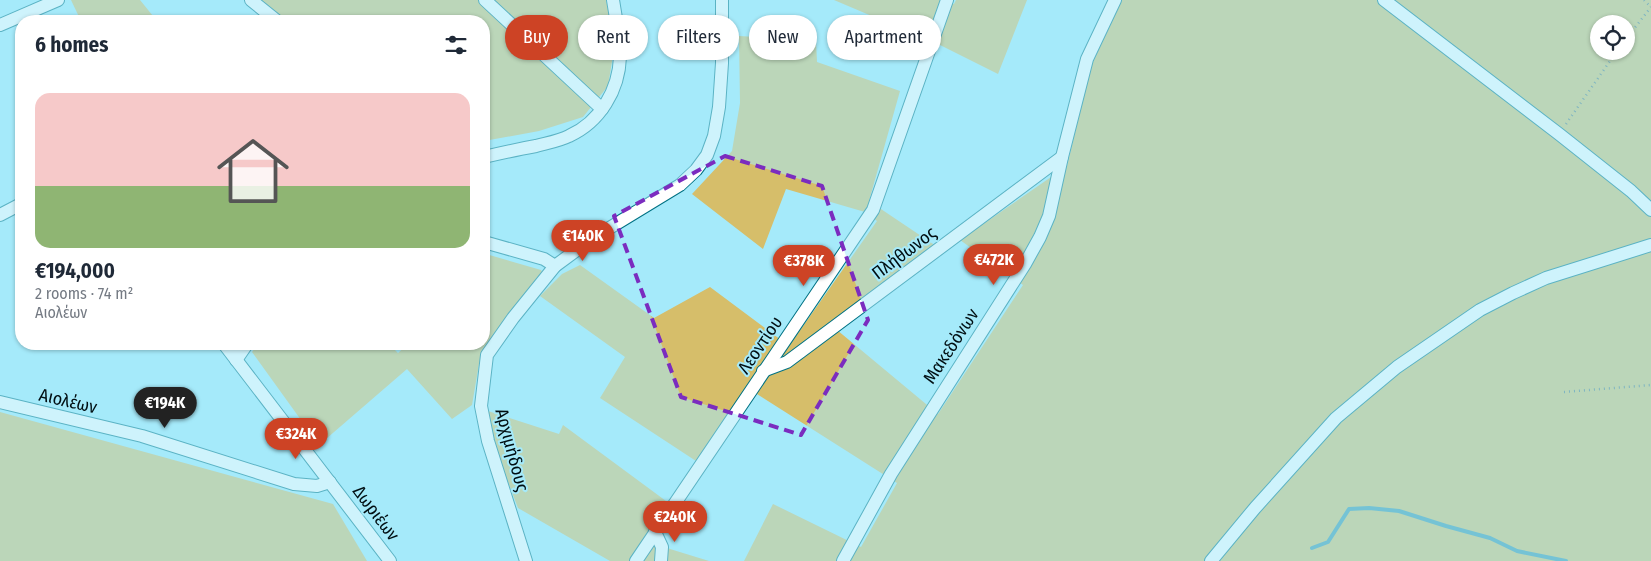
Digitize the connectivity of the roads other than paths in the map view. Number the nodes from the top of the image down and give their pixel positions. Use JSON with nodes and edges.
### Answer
{"nodes":[{"id":1,"x":58,"y":0,"type":"edge"},
{"id":2,"x":251,"y":0,"type":"edge"},
{"id":3,"x":485,"y":0,"type":"edge"},
{"id":4,"x":613,"y":0,"type":"edge"},
{"id":5,"x":722,"y":0,"type":"edge"},
{"id":6,"x":947,"y":0,"type":"edge"},
{"id":7,"x":1115,"y":0,"type":"edge"},
{"id":8,"x":1384,"y":0,"type":"edge"},
{"id":9,"x":25,"y":15,"type":"edge"},
{"id":10,"x":270,"y":15,"type":"edge"},
{"id":11,"x":15,"y":19,"type":"edge"},
{"id":12,"x":0,"y":26,"type":"edge"},
{"id":13,"x":602,"y":109,"type":"junction"},
{"id":14,"x":490,"y":156,"type":"edge"},
{"id":15,"x":1062,"y":156,"type":"junction"},
{"id":16,"x":15,"y":207,"type":"edge"},
{"id":17,"x":1651,"y":210,"type":"edge"},
{"id":18,"x":0,"y":215,"type":"edge"},
{"id":19,"x":490,"y":244,"type":"edge"},
{"id":20,"x":1651,"y":245,"type":"edge"},
{"id":21,"x":555,"y":266,"type":"junction"},
{"id":22,"x":228,"y":350,"type":"edge"},
{"id":23,"x":243,"y":350,"type":"edge"},
{"id":24,"x":236,"y":360,"type":"junction"},
{"id":25,"x":763,"y":371,"type":"junction"},
{"id":26,"x":0,"y":402,"type":"edge"},
{"id":27,"x":330,"y":482,"type":"junction"},
{"id":28,"x":655,"y":532,"type":"junction"},
{"id":29,"x":390,"y":561,"type":"edge"},
{"id":30,"x":526,"y":561,"type":"edge"},
{"id":31,"x":636,"y":561,"type":"edge"},
{"id":32,"x":661,"y":561,"type":"edge"},
{"id":33,"x":843,"y":561,"type":"edge"},
{"id":34,"x":1211,"y":561,"type":"edge"}],
"edges":[{"from":1,"to":9,"type":"street"},
{"from":2,"to":10,"type":"street"},
{"from":3,"to":13,"type":"street"},
{"from":4,"to":13,"type":"street"},
{"from":5,"to":21,"type":"street","name":"Αρχιμήδους"},
{"from":6,"to":25,"type":"street","name":"Λεοντίου"},
{"from":7,"to":15,"type":"street","name":"Μακεδόνων"},
{"from":8,"to":17,"type":"street"},
{"from":11,"to":12,"type":"street"},
{"from":13,"to":14,"type":"street"},
{"from":15,"to":25,"type":"street","name":"Πλήθωνος"},
{"from":15,"to":33,"type":"street","name":"Μακεδόνων"},
{"from":16,"to":18,"type":"street"},
{"from":19,"to":21,"type":"street"},
{"from":20,"to":34,"type":"street"},
{"from":21,"to":30,"type":"street","name":"Αρχιμήδους"},
{"from":22,"to":24,"type":"street","name":"Δωριέων"},
{"from":23,"to":24,"type":"street"},
{"from":24,"to":27,"type":"street","name":"Δωριέων"},
{"from":25,"to":28,"type":"street","name":"Λεοντίου"},
{"from":26,"to":27,"type":"street","name":"Αιολέων"},
{"from":27,"to":29,"type":"street","name":"Δωριέων"},
{"from":28,"to":31,"type":"street","name":"Λεοντίου"},
{"from":28,"to":32,"type":"street"}]}
